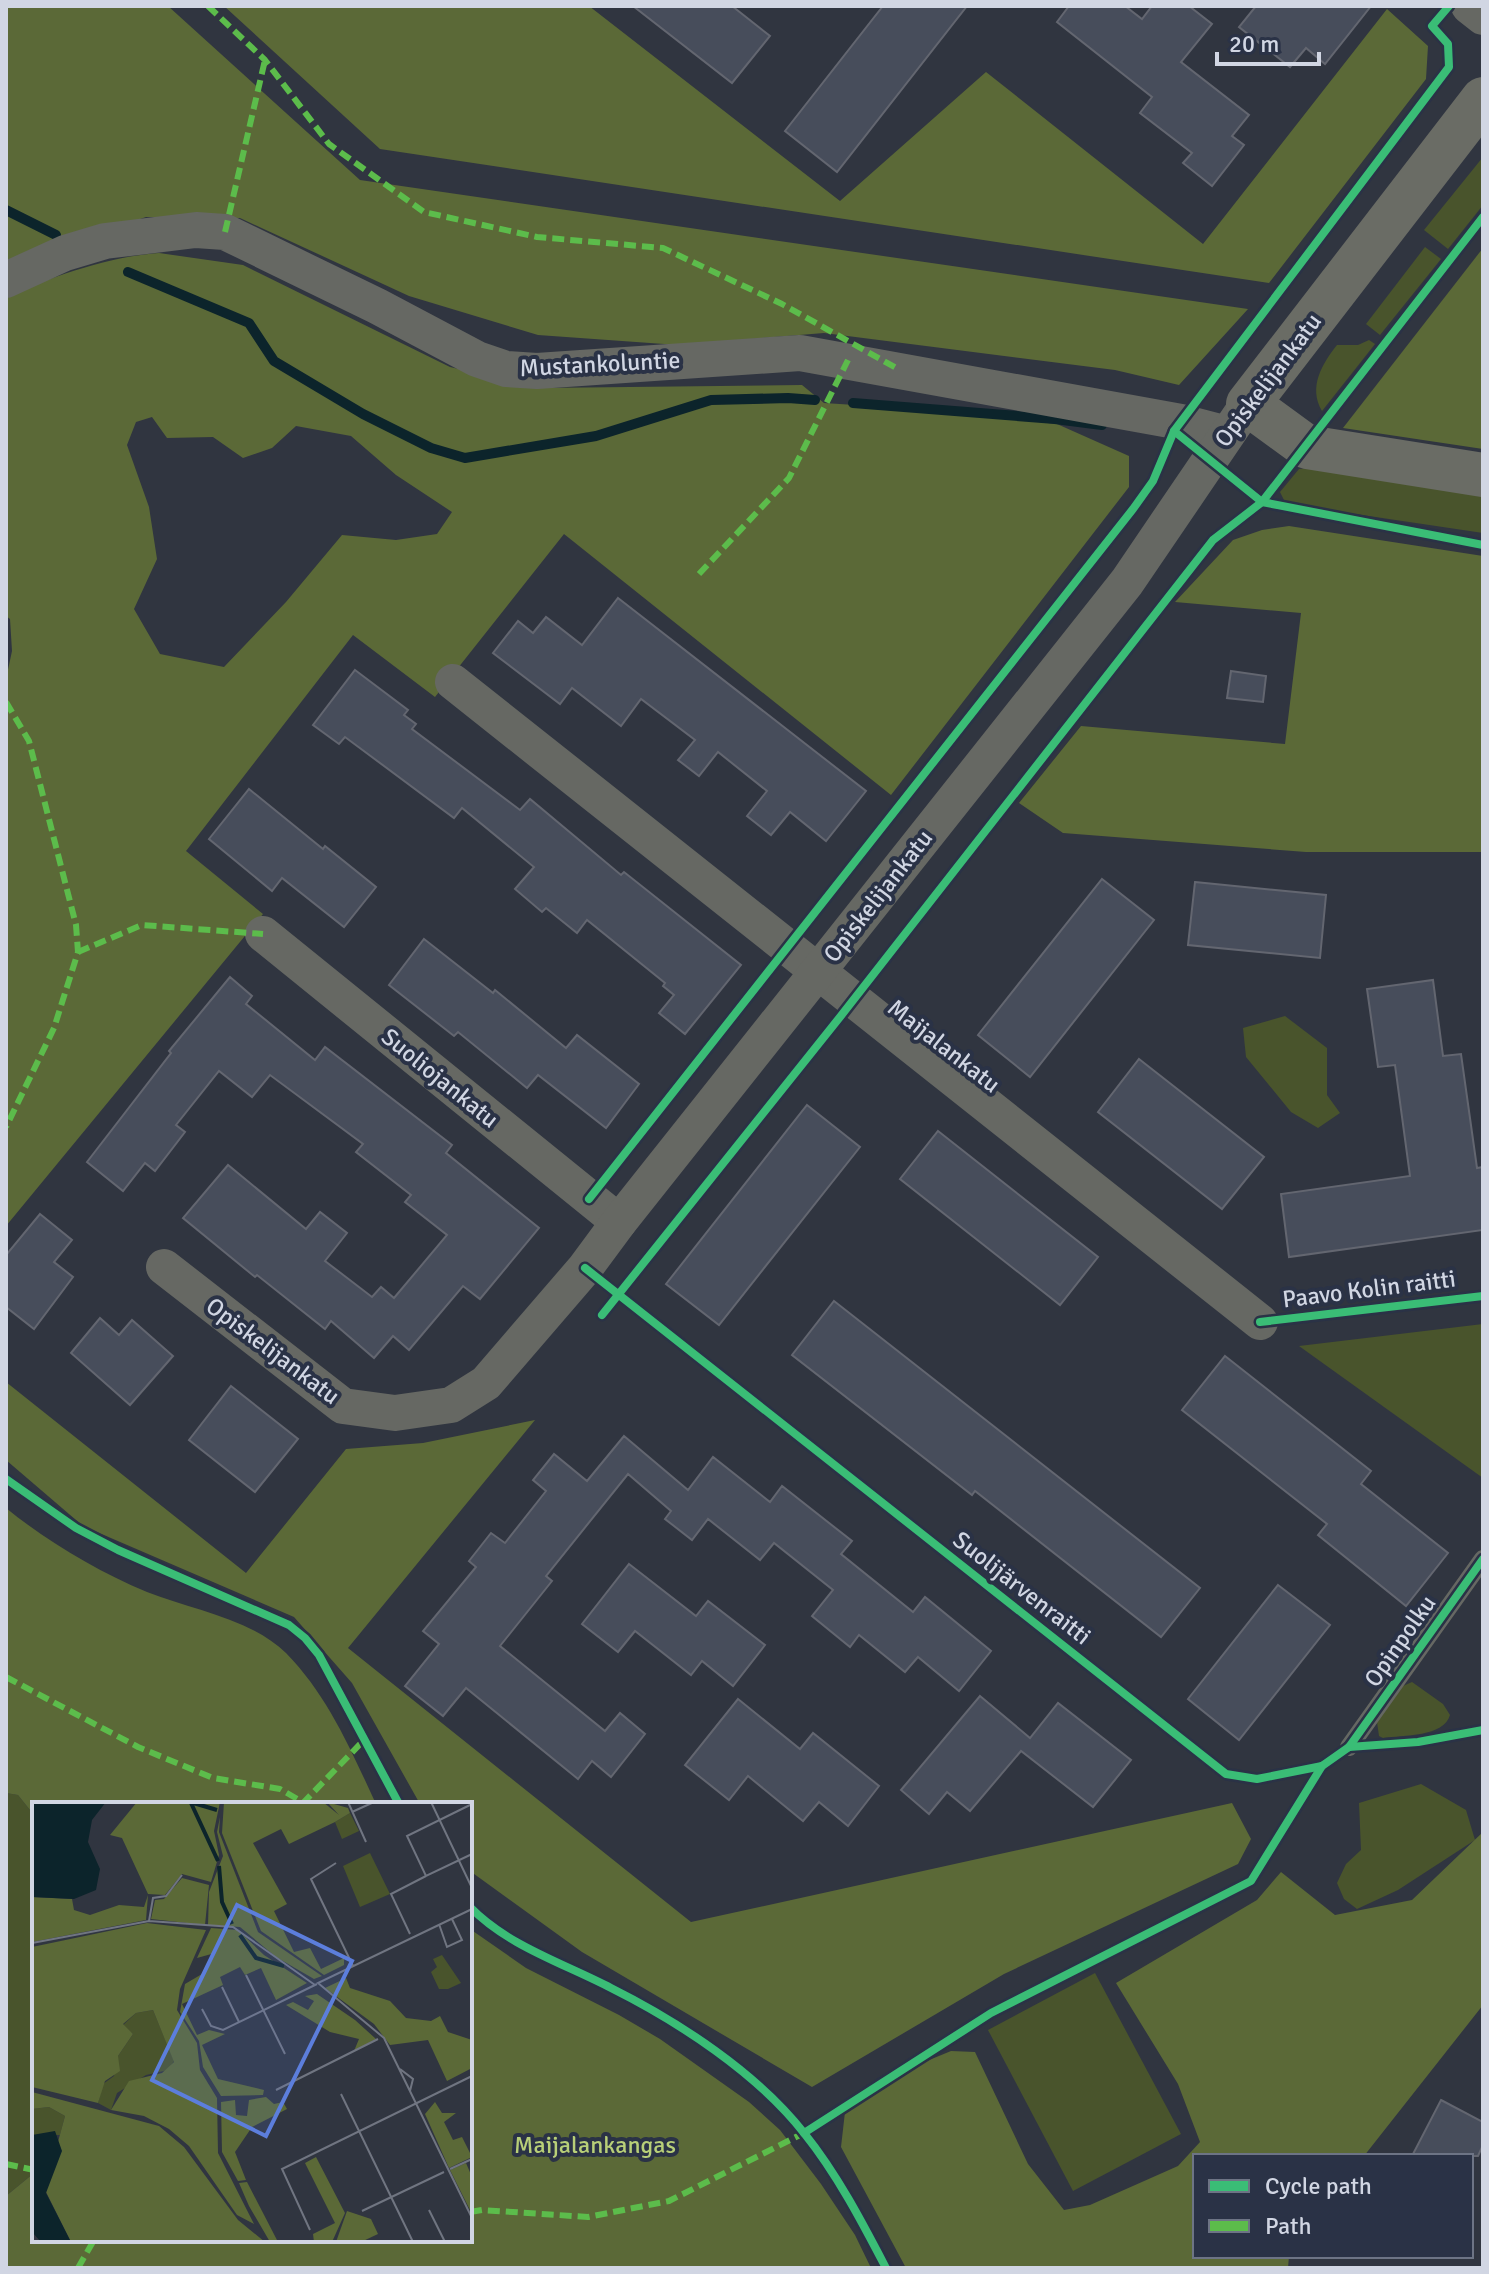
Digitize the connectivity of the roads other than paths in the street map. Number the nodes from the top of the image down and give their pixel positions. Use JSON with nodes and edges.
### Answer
{"nodes":[{"id":1,"x":1469,"y":6,"type":"edge"},
{"id":2,"x":1483,"y":17,"type":"edge"},
{"id":3,"x":1483,"y":99,"type":"edge"},
{"id":4,"x":6,"y":280,"type":"edge"},
{"id":5,"x":1238,"y":419,"type":"junction"},
{"id":6,"x":1483,"y":475,"type":"edge"},
{"id":7,"x":453,"y":682,"type":"dead end"},
{"id":8,"x":263,"y":934,"type":"dead end"},
{"id":9,"x":818,"y":972,"type":"junction"},
{"id":10,"x":619,"y":1222,"type":"junction"},
{"id":11,"x":164,"y":1267,"type":"dead end"},
{"id":12,"x":1260,"y":1322,"type":"dead end"},
{"id":13,"x":1483,"y":1559,"type":"edge"},
{"id":14,"x":1349,"y":1747,"type":"dead end"}],
"edges":[{"from":1,"to":2,"type":"street"},
{"from":3,"to":5,"type":"main road","name":"Opiskelijankatu"},
{"from":4,"to":5,"type":"street","name":"Mustankoluntie"},
{"from":5,"to":6,"type":"main road"},
{"from":5,"to":9,"type":"street","name":"Opiskelijankatu"},
{"from":7,"to":9,"type":"street","name":"Maijalankatu"},
{"from":8,"to":10,"type":"street","name":"Suoliojankatu"},
{"from":9,"to":10,"type":"street","name":"Opiskelijankatu"},
{"from":9,"to":12,"type":"street","name":"Maijalankatu"},
{"from":10,"to":11,"type":"street","name":"Opiskelijankatu"},
{"from":13,"to":14,"type":"lane","name":"Opinpolku"}]}
